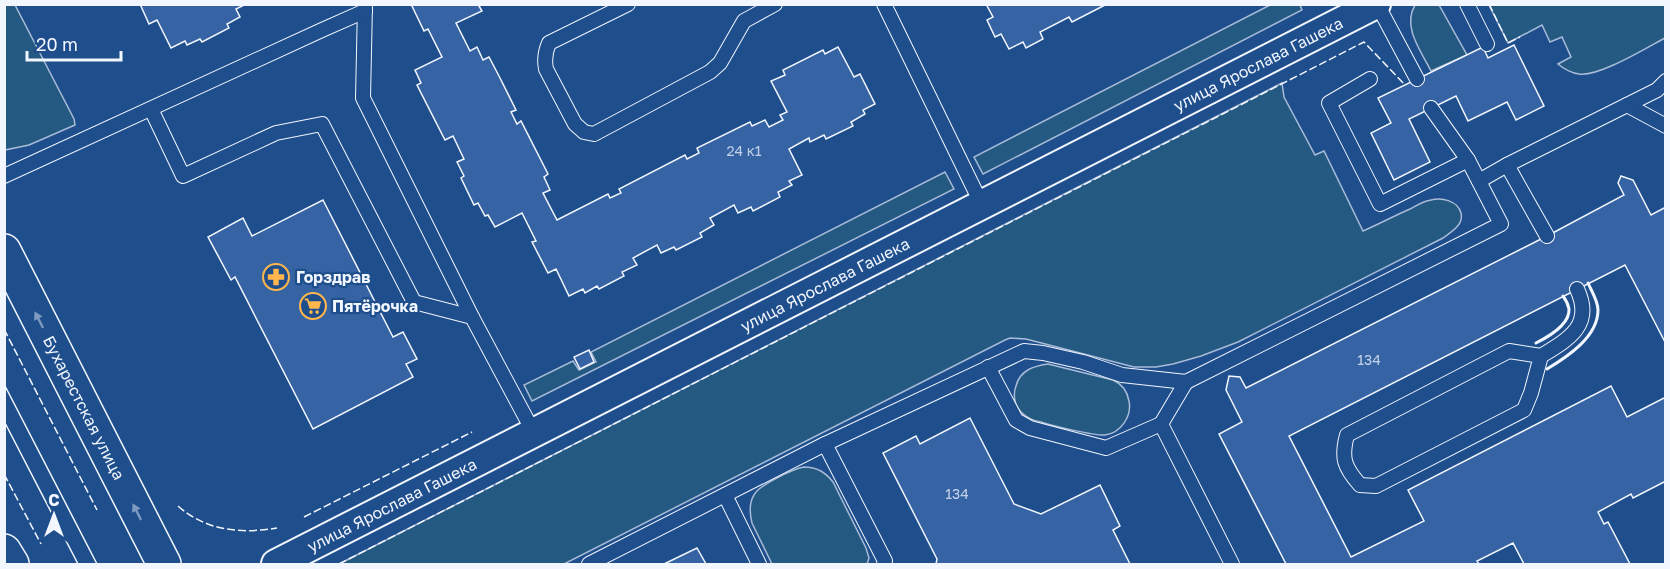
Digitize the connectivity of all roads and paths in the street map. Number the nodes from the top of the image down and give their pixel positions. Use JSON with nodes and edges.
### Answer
{"nodes":[{"id":1,"x":628,"y":4,"type":"edge"},
{"id":2,"x":775,"y":4,"type":"edge"},
{"id":3,"x":884,"y":4,"type":"edge"},
{"id":4,"x":1376,"y":4,"type":"edge"},
{"id":5,"x":1467,"y":4,"type":"edge"},
{"id":6,"x":365,"y":8,"type":"edge"},
{"id":7,"x":1487,"y":44,"type":"dead end"},
{"id":8,"x":1370,"y":79,"type":"dead end"},
{"id":9,"x":1417,"y":79,"type":"dead end"},
{"id":10,"x":1665,"y":81,"type":"edge"},
{"id":11,"x":1627,"y":105,"type":"junction"},
{"id":12,"x":1431,"y":108,"type":"dead end"},
{"id":13,"x":151,"y":109,"type":"junction"},
{"id":14,"x":1665,"y":126,"type":"edge"},
{"id":15,"x":1468,"y":160,"type":"junction"},
{"id":16,"x":1507,"y":165,"type":"junction"},
{"id":17,"x":4,"y":176,"type":"edge"},
{"id":18,"x":1479,"y":181,"type":"junction"},
{"id":19,"x":982,"y":205,"type":"junction"},
{"id":20,"x":1547,"y":236,"type":"dead end"},
{"id":21,"x":4,"y":251,"type":"edge"},
{"id":22,"x":1577,"y":289,"type":"dead end"},
{"id":23,"x":472,"y":317,"type":"junction"},
{"id":24,"x":1541,"y":356,"type":"junction"},
{"id":25,"x":988,"y":367,"type":"junction"},
{"id":26,"x":1186,"y":381,"type":"junction"},
{"id":27,"x":1161,"y":424,"type":"junction"},
{"id":28,"x":534,"y":433,"type":"junction"},
{"id":29,"x":825,"y":444,"type":"junction"},
{"id":30,"x":726,"y":495,"type":"junction"},
{"id":31,"x":4,"y":551,"type":"edge"},
{"id":32,"x":12,"y":564,"type":"edge"},
{"id":33,"x":164,"y":564,"type":"edge"},
{"id":34,"x":276,"y":564,"type":"edge"},
{"id":35,"x":589,"y":564,"type":"edge"},
{"id":36,"x":759,"y":564,"type":"edge"},
{"id":37,"x":884,"y":564,"type":"edge"},
{"id":38,"x":1232,"y":564,"type":"edge"}],
"edges":[{"from":1,"to":2,"type":"lane"},
{"from":3,"to":19,"type":"lane"},
{"from":4,"to":9,"type":"lane"},
{"from":4,"to":19,"type":"street","name":"улица Ярослава Гашека"},
{"from":5,"to":7,"type":"lane"},
{"from":6,"to":13,"type":"lane"},
{"from":6,"to":23,"type":"lane"},
{"from":8,"to":15,"type":"lane"},
{"from":10,"to":11,"type":"lane"},
{"from":11,"to":14,"type":"lane"},
{"from":11,"to":16,"type":"lane"},
{"from":12,"to":15,"type":"lane"},
{"from":13,"to":17,"type":"lane"},
{"from":13,"to":23,"type":"lane"},
{"from":15,"to":18,"type":"lane"},
{"from":16,"to":18,"type":"lane"},
{"from":16,"to":20,"type":"lane"},
{"from":18,"to":26,"type":"lane"},
{"from":19,"to":28,"type":"street","name":"улица Ярослава Гашека"},
{"from":33,"to":21,"type":"street","name":"Бухарестская улица","one_way":true},
{"from":22,"to":24,"type":"lane"},
{"from":23,"to":28,"type":"lane"},
{"from":24,"to":24,"type":"lane"},
{"from":25,"to":26,"type":"lane"},
{"from":25,"to":27,"type":"lane"},
{"from":25,"to":29,"type":"lane"},
{"from":26,"to":27,"type":"lane"},
{"from":27,"to":38,"type":"lane"},
{"from":28,"to":34,"type":"street","name":"улица Ярослава Гашека"},
{"from":29,"to":30,"type":"lane"},
{"from":29,"to":37,"type":"lane"},
{"from":30,"to":35,"type":"lane"},
{"from":30,"to":36,"type":"lane"},
{"from":31,"to":32,"type":"street"}]}
